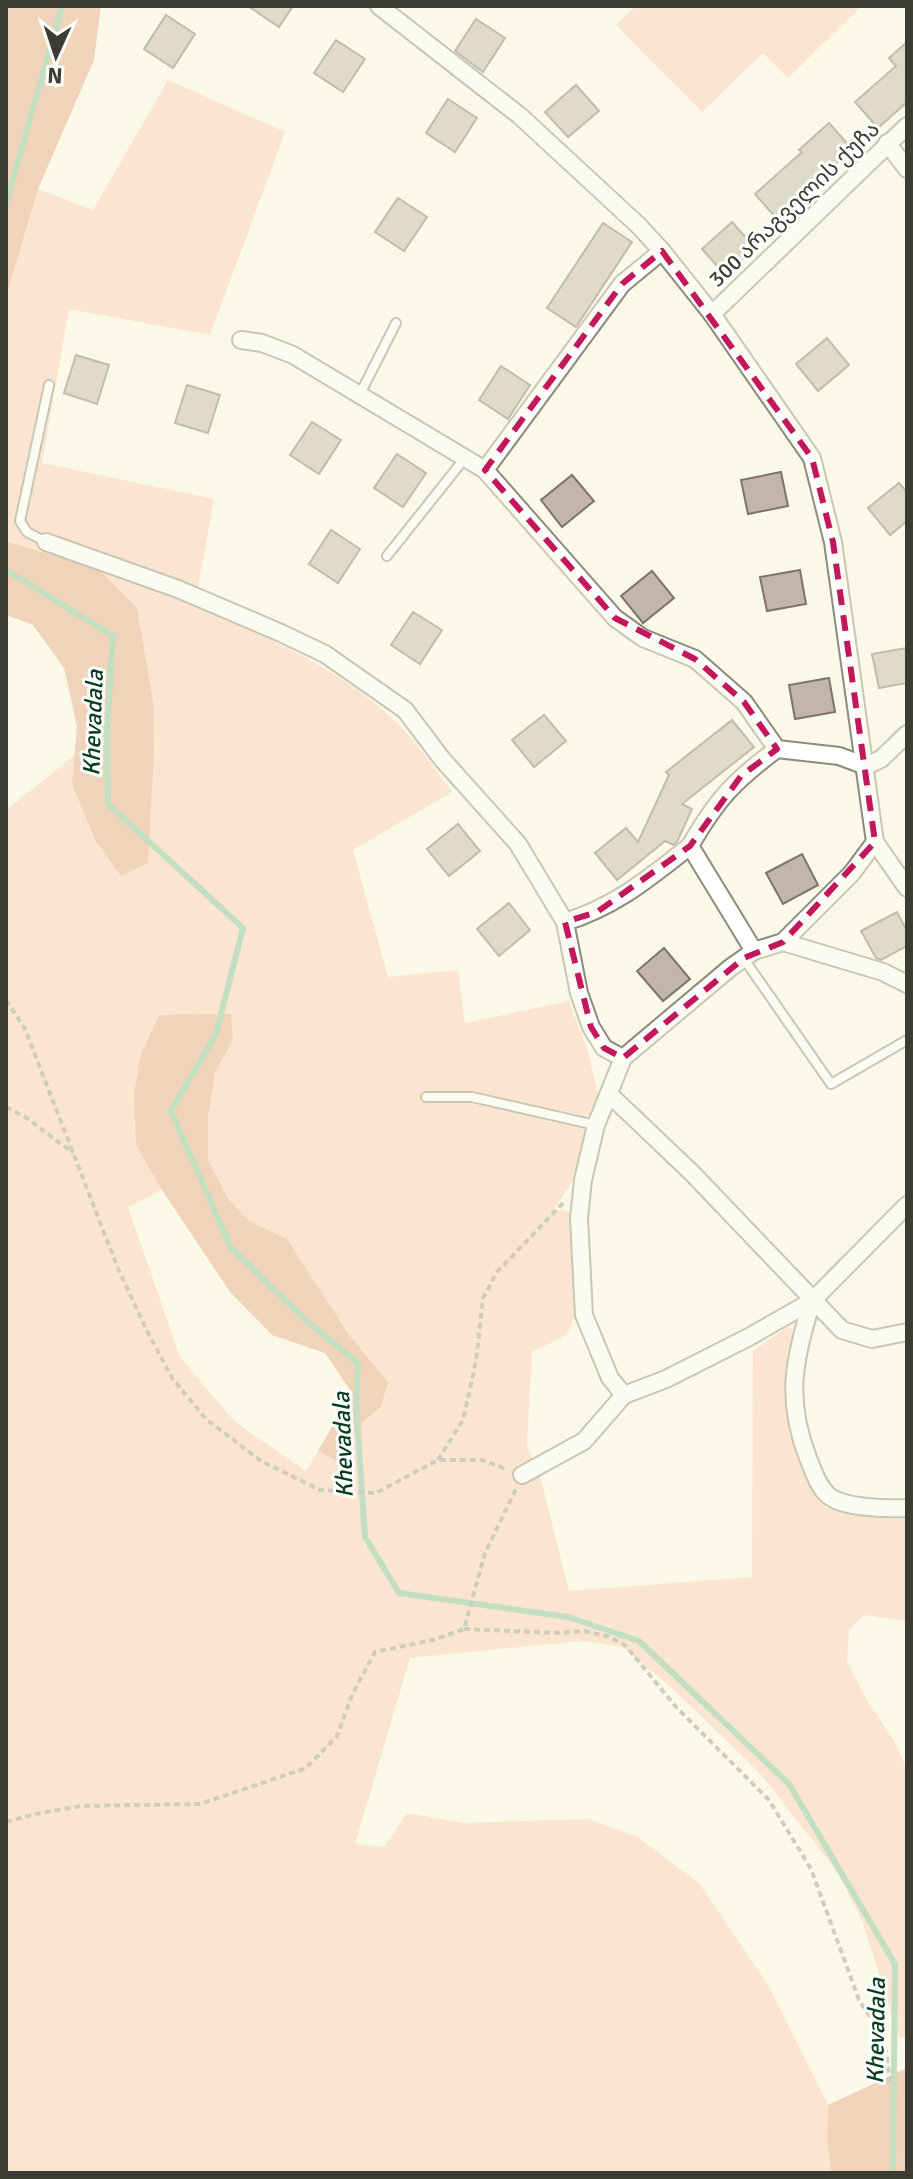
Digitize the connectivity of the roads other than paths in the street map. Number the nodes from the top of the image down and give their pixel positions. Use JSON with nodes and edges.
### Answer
{"nodes":[{"id":1,"x":379,"y":6,"type":"edge"},
{"id":2,"x":907,"y":126,"type":"edge"},
{"id":3,"x":887,"y":143,"type":"junction"},
{"id":4,"x":907,"y":169,"type":"edge"},
{"id":5,"x":662,"y":251,"type":"junction"},
{"id":6,"x":712,"y":314,"type":"junction"},
{"id":7,"x":396,"y":323,"type":"dead end"},
{"id":8,"x":241,"y":340,"type":"dead end"},
{"id":9,"x":49,"y":385,"type":"dead end"},
{"id":10,"x":360,"y":395,"type":"junction"},
{"id":11,"x":465,"y":458,"type":"junction"},
{"id":12,"x":485,"y":470,"type":"junction"},
{"id":13,"x":46,"y":542,"type":"joint"},
{"id":14,"x":387,"y":556,"type":"dead end"},
{"id":15,"x":907,"y":734,"type":"edge"},
{"id":16,"x":777,"y":749,"type":"junction"},
{"id":17,"x":866,"y":766,"type":"junction"},
{"id":18,"x":875,"y":842,"type":"junction"},
{"id":19,"x":690,"y":846,"type":"junction"},
{"id":20,"x":907,"y":888,"type":"edge"},
{"id":21,"x":565,"y":922,"type":"junction"},
{"id":22,"x":783,"y":942,"type":"junction"},
{"id":23,"x":749,"y":954,"type":"junction"},
{"id":24,"x":907,"y":984,"type":"edge"},
{"id":25,"x":907,"y":1040,"type":"edge"},
{"id":26,"x":623,"y":1058,"type":"junction"},
{"id":27,"x":609,"y":1094,"type":"junction"},
{"id":28,"x":426,"y":1097,"type":"dead end"},
{"id":29,"x":596,"y":1125,"type":"junction"},
{"id":30,"x":907,"y":1205,"type":"edge"},
{"id":31,"x":812,"y":1301,"type":"junction"},
{"id":32,"x":907,"y":1332,"type":"edge"},
{"id":33,"x":624,"y":1395,"type":"junction"},
{"id":34,"x":522,"y":1475,"type":"road end"},
{"id":35,"x":907,"y":1508,"type":"edge"}],
"edges":[{"from":1,"to":5,"type":"street"},
{"from":2,"to":3,"type":"street","name":"300 არაგველის ქუჩა"},
{"from":3,"to":4,"type":"street"},
{"from":3,"to":6,"type":"street","name":"300 არაგველის ქუჩა"},
{"from":5,"to":6,"type":"street"},
{"from":5,"to":12,"type":"street"},
{"from":6,"to":17,"type":"street"},
{"from":7,"to":10,"type":"lane"},
{"from":8,"to":10,"type":"street"},
{"from":9,"to":13,"type":"lane"},
{"from":10,"to":11,"type":"street"},
{"from":11,"to":12,"type":"street"},
{"from":11,"to":14,"type":"lane"},
{"from":12,"to":16,"type":"street"},
{"from":13,"to":21,"type":"street"},
{"from":15,"to":17,"type":"street"},
{"from":16,"to":17,"type":"street"},
{"from":16,"to":19,"type":"street"},
{"from":17,"to":18,"type":"street"},
{"from":18,"to":20,"type":"street"},
{"from":18,"to":22,"type":"street"},
{"from":19,"to":21,"type":"street"},
{"from":19,"to":23,"type":"street"},
{"from":21,"to":26,"type":"street"},
{"from":22,"to":23,"type":"street"},
{"from":22,"to":24,"type":"street"},
{"from":23,"to":25,"type":"lane"},
{"from":23,"to":26,"type":"street"},
{"from":26,"to":27,"type":"street"},
{"from":27,"to":29,"type":"street"},
{"from":27,"to":31,"type":"street"},
{"from":28,"to":29,"type":"lane"},
{"from":29,"to":33,"type":"street"},
{"from":30,"to":31,"type":"street"},
{"from":31,"to":32,"type":"street"},
{"from":31,"to":33,"type":"street"},
{"from":31,"to":35,"type":"street"},
{"from":33,"to":34,"type":"street"}]}
